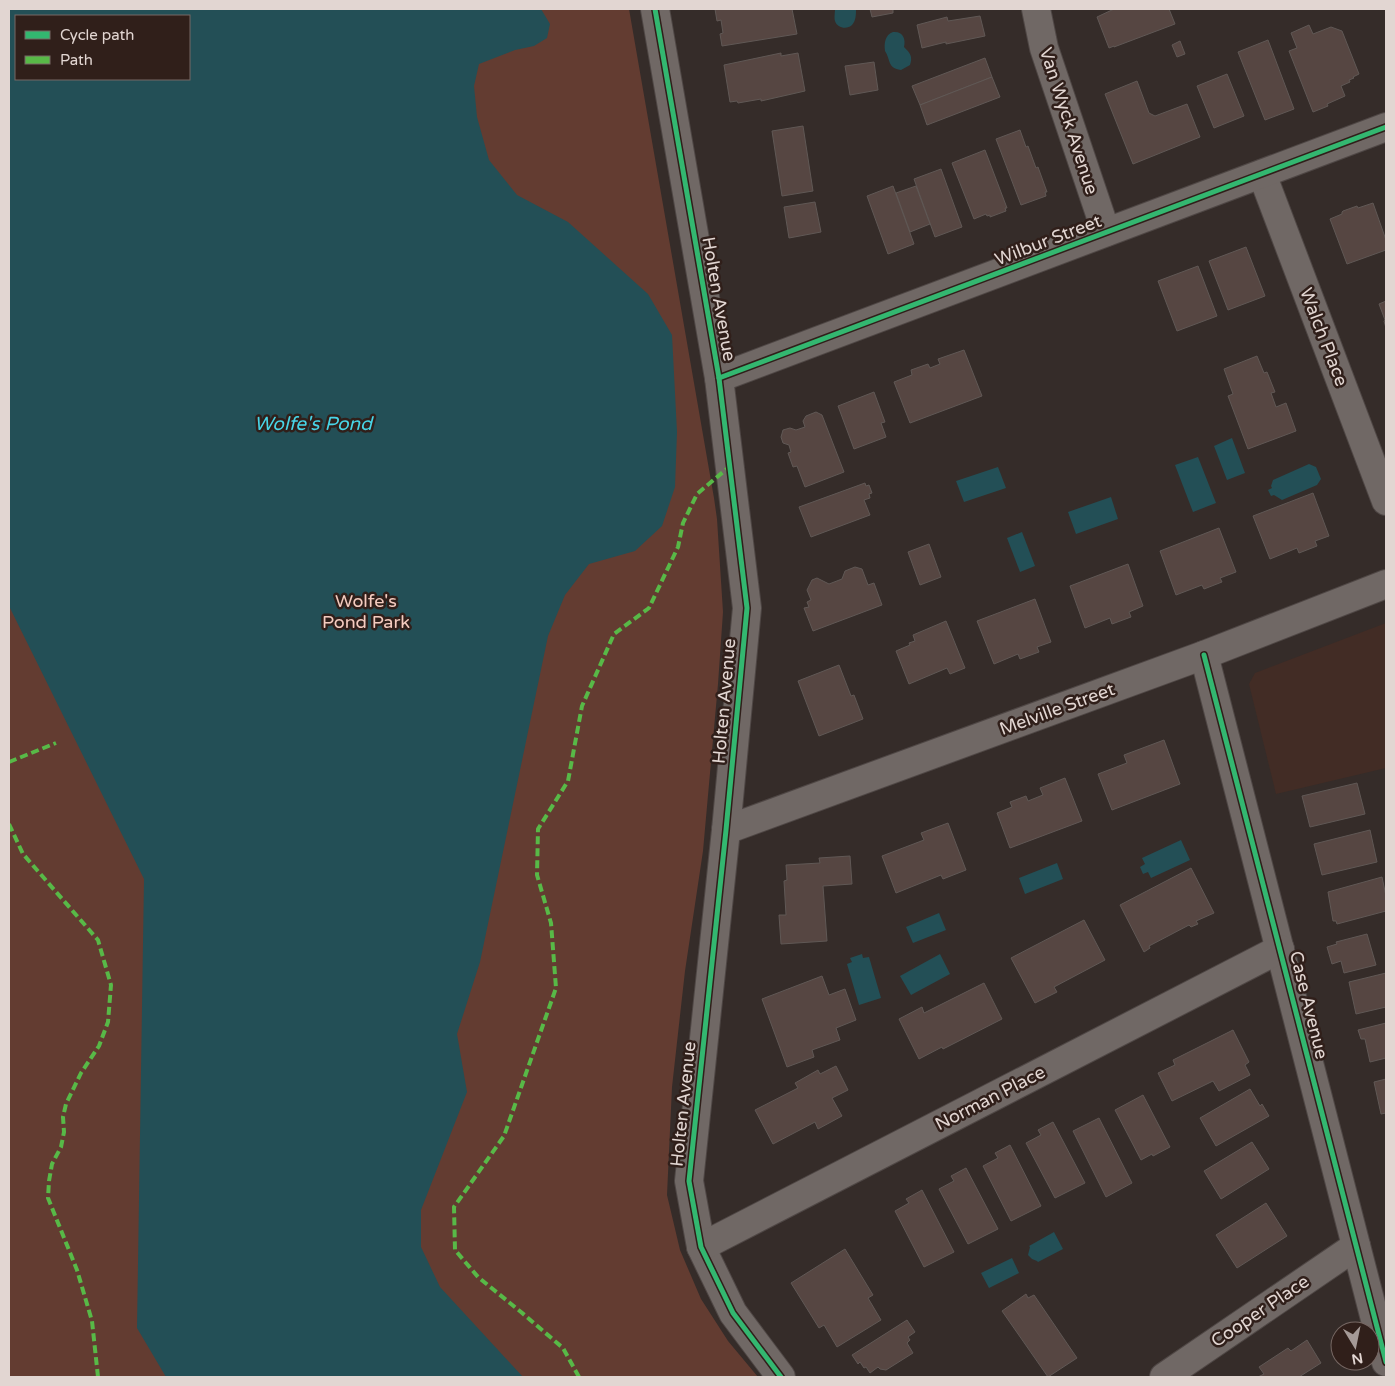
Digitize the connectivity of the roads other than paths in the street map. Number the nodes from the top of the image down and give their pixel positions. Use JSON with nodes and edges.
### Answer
{"nodes":[{"id":1,"x":655,"y":9,"type":"edge"},
{"id":2,"x":1036,"y":9,"type":"edge"},
{"id":3,"x":1386,"y":127,"type":"edge"},
{"id":4,"x":1262,"y":174,"type":"junction"},
{"id":5,"x":1106,"y":232,"type":"junction"},
{"id":6,"x":719,"y":378,"type":"junction"},
{"id":7,"x":1386,"y":501,"type":"edge"},
{"id":8,"x":1386,"y":584,"type":"edge"},
{"id":9,"x":1204,"y":655,"type":"junction"},
{"id":10,"x":726,"y":830,"type":"junction"},
{"id":11,"x":1280,"y":949,"type":"junction"},
{"id":12,"x":1356,"y":1246,"type":"junction"},
{"id":13,"x":701,"y":1247,"type":"junction"},
{"id":14,"x":1386,"y":1362,"type":"edge"},
{"id":15,"x":781,"y":1377,"type":"edge"},
{"id":16,"x":1164,"y":1377,"type":"edge"}],
"edges":[{"from":1,"to":6,"type":"street","name":"Holten Avenue"},
{"from":2,"to":5,"type":"street","name":"Van Wyck Avenue"},
{"from":3,"to":4,"type":"street","name":"Wilbur Street"},
{"from":4,"to":5,"type":"street","name":"Wilbur Street"},
{"from":4,"to":7,"type":"street","name":"Walch Place"},
{"from":5,"to":6,"type":"street","name":"Wilbur Street"},
{"from":6,"to":10,"type":"street","name":"Holten Avenue"},
{"from":8,"to":9,"type":"street","name":"Melville Street"},
{"from":9,"to":10,"type":"street","name":"Melville Street"},
{"from":9,"to":11,"type":"street","name":"Case Avenue"},
{"from":10,"to":13,"type":"street","name":"Holten Avenue"},
{"from":11,"to":12,"type":"street","name":"Case Avenue"},
{"from":11,"to":13,"type":"street","name":"Norman Place"},
{"from":12,"to":14,"type":"street","name":"Case Avenue"},
{"from":12,"to":16,"type":"street","name":"Cooper Place"},
{"from":13,"to":15,"type":"street","name":"Holten Avenue"}]}
